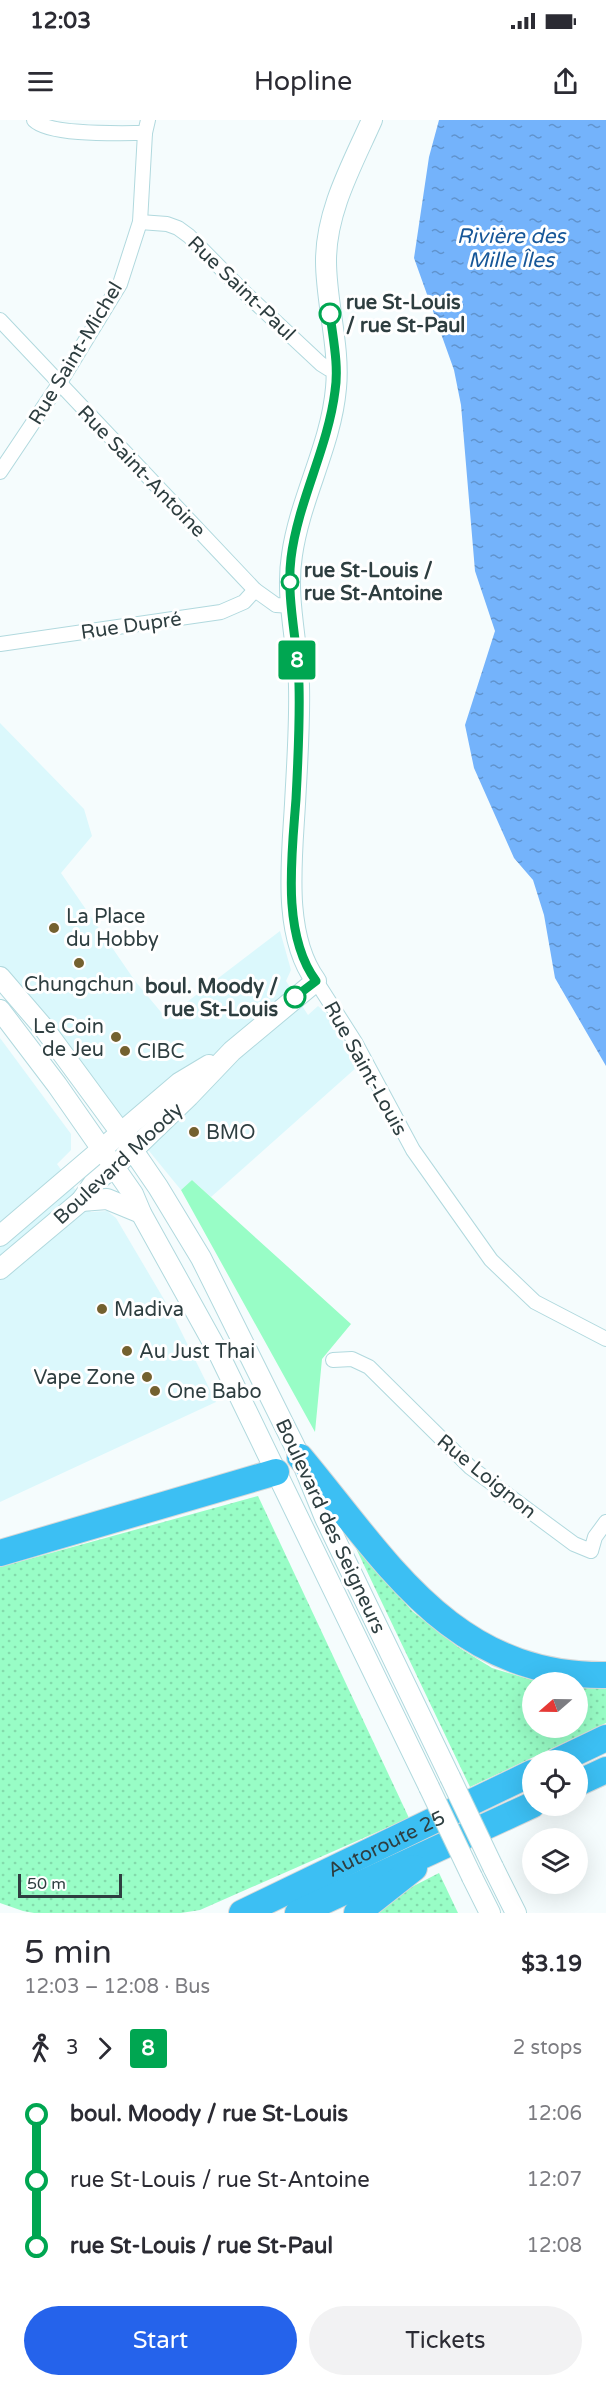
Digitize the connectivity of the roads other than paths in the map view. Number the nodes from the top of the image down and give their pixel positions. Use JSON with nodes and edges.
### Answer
{"nodes":[{"id":1,"x":34,"y":120,"type":"edge"},
{"id":2,"x":372,"y":120,"type":"edge"},
{"id":3,"x":146,"y":127,"type":"edge"},
{"id":4,"x":140,"y":222,"type":"junction"},
{"id":5,"x":0,"y":320,"type":"edge"},
{"id":6,"x":336,"y":369,"type":"junction"},
{"id":7,"x":59,"y":384,"type":"junction"},
{"id":8,"x":0,"y":472,"type":"edge"},
{"id":9,"x":255,"y":590,"type":"junction"},
{"id":10,"x":292,"y":606,"type":"junction"},
{"id":11,"x":0,"y":644,"type":"edge"},
{"id":12,"x":0,"y":977,"type":"edge"},
{"id":13,"x":316,"y":981,"type":"junction"},
{"id":14,"x":0,"y":1010,"type":"edge"},
{"id":15,"x":231,"y":1051,"type":"junction"},
{"id":16,"x":121,"y":1133,"type":"junction"},
{"id":17,"x":104,"y":1149,"type":"junction"},
{"id":18,"x":133,"y":1150,"type":"junction"},
{"id":19,"x":115,"y":1165,"type":"junction"},
{"id":20,"x":81,"y":1202,"type":"junction"},
{"id":21,"x":141,"y":1213,"type":"junction"},
{"id":22,"x":0,"y":1236,"type":"edge"},
{"id":23,"x":0,"y":1269,"type":"edge"},
{"id":24,"x":606,"y":1339,"type":"edge"},
{"id":25,"x":333,"y":1360,"type":"dead end"},
{"id":26,"x":300,"y":1457,"type":"junction"},
{"id":27,"x":276,"y":1472,"type":"junction"},
{"id":28,"x":606,"y":1522,"type":"edge"},
{"id":29,"x":591,"y":1551,"type":"junction"},
{"id":30,"x":606,"y":1552,"type":"edge"},
{"id":31,"x":0,"y":1553,"type":"edge"},
{"id":32,"x":606,"y":1676,"type":"edge"},
{"id":33,"x":606,"y":1738,"type":"edge"},
{"id":34,"x":581,"y":1750,"type":"edge"},
{"id":35,"x":606,"y":1770,"type":"edge"},
{"id":36,"x":522,"y":1778,"type":"edge"},
{"id":37,"x":588,"y":1778,"type":"edge"},
{"id":38,"x":522,"y":1810,"type":"edge"},
{"id":39,"x":432,"y":1852,"type":"junction"},
{"id":40,"x":242,"y":1913,"type":"edge"},
{"id":41,"x":298,"y":1913,"type":"edge"},
{"id":42,"x":357,"y":1913,"type":"edge"},
{"id":43,"x":490,"y":1913,"type":"edge"},
{"id":44,"x":516,"y":1913,"type":"edge"}],
"edges":[{"from":1,"to":3,"type":"street"},
{"from":2,"to":6,"type":"main road","name":"Rue Saint-Louis"},
{"from":3,"to":4,"type":"street","name":"Rue Saint-Michel"},
{"from":4,"to":6,"type":"street","name":"Rue Saint-Paul"},
{"from":4,"to":7,"type":"street","name":"Rue Saint-Michel"},
{"from":5,"to":7,"type":"street","name":"Rue Saint-Antoine"},
{"from":6,"to":10,"type":"main road","name":"Rue Saint-Louis"},
{"from":7,"to":8,"type":"street","name":"Rue Saint-Michel"},
{"from":7,"to":9,"type":"street","name":"Rue Saint-Antoine"},
{"from":9,"to":10,"type":"street","name":"Rue Saint-Antoine"},
{"from":9,"to":11,"type":"street","name":"Rue Dupré"},
{"from":10,"to":13,"type":"main road","name":"Rue Saint-Louis"},
{"from":12,"to":16,"type":"main road","name":"Boulevard des Seigneurs"},
{"from":13,"to":15,"type":"main road","name":"Boulevard Moody"},
{"from":13,"to":24,"type":"street","name":"Rue Saint-Louis"},
{"from":14,"to":17,"type":"main road","name":"Boulevard des Seigneurs"},
{"from":15,"to":16,"type":"main road","name":"Boulevard Moody"},
{"from":15,"to":18,"type":"main road","name":"Boulevard Moody"},
{"from":16,"to":17,"type":"main road","name":"Boulevard Moody"},
{"from":16,"to":18,"type":"main road","name":"Boulevard des Seigneurs"},
{"from":17,"to":19,"type":"main road","name":"Boulevard des Seigneurs"},
{"from":17,"to":22,"type":"main road","name":"Boulevard Moody"},
{"from":18,"to":19,"type":"main road","name":"Boulevard Moody"},
{"from":18,"to":26,"type":"main road","name":"Boulevard des Seigneurs"},
{"from":19,"to":20,"type":"main road","name":"Boulevard Moody"},
{"from":19,"to":21,"type":"main road","name":"Boulevard des Seigneurs"},
{"from":20,"to":21,"type":"main road"},
{"from":20,"to":23,"type":"main road","name":"Boulevard Moody"},
{"from":21,"to":27,"type":"main road","name":"Boulevard des Seigneurs"},
{"from":25,"to":29,"type":"street","name":"Rue Loignon"},
{"from":26,"to":32,"type":"highway"},
{"from":26,"to":44,"type":"main road","name":"Boulevard des Seigneurs","bridge":true},
{"from":27,"to":31,"type":"highway"},
{"from":27,"to":43,"type":"main road","name":"Boulevard des Seigneurs","bridge":true},
{"from":28,"to":29,"type":"street"},
{"from":29,"to":30,"type":"street"},
{"from":33,"to":34,"type":"highway"},
{"from":35,"to":37,"type":"highway"},
{"from":36,"to":40,"type":"highway","name":"Autoroute 25"},
{"from":38,"to":39,"type":"highway","name":"Autoroute 25"},
{"from":39,"to":41,"type":"highway","name":"Autoroute 25"},
{"from":39,"to":42,"type":"highway"}]}
